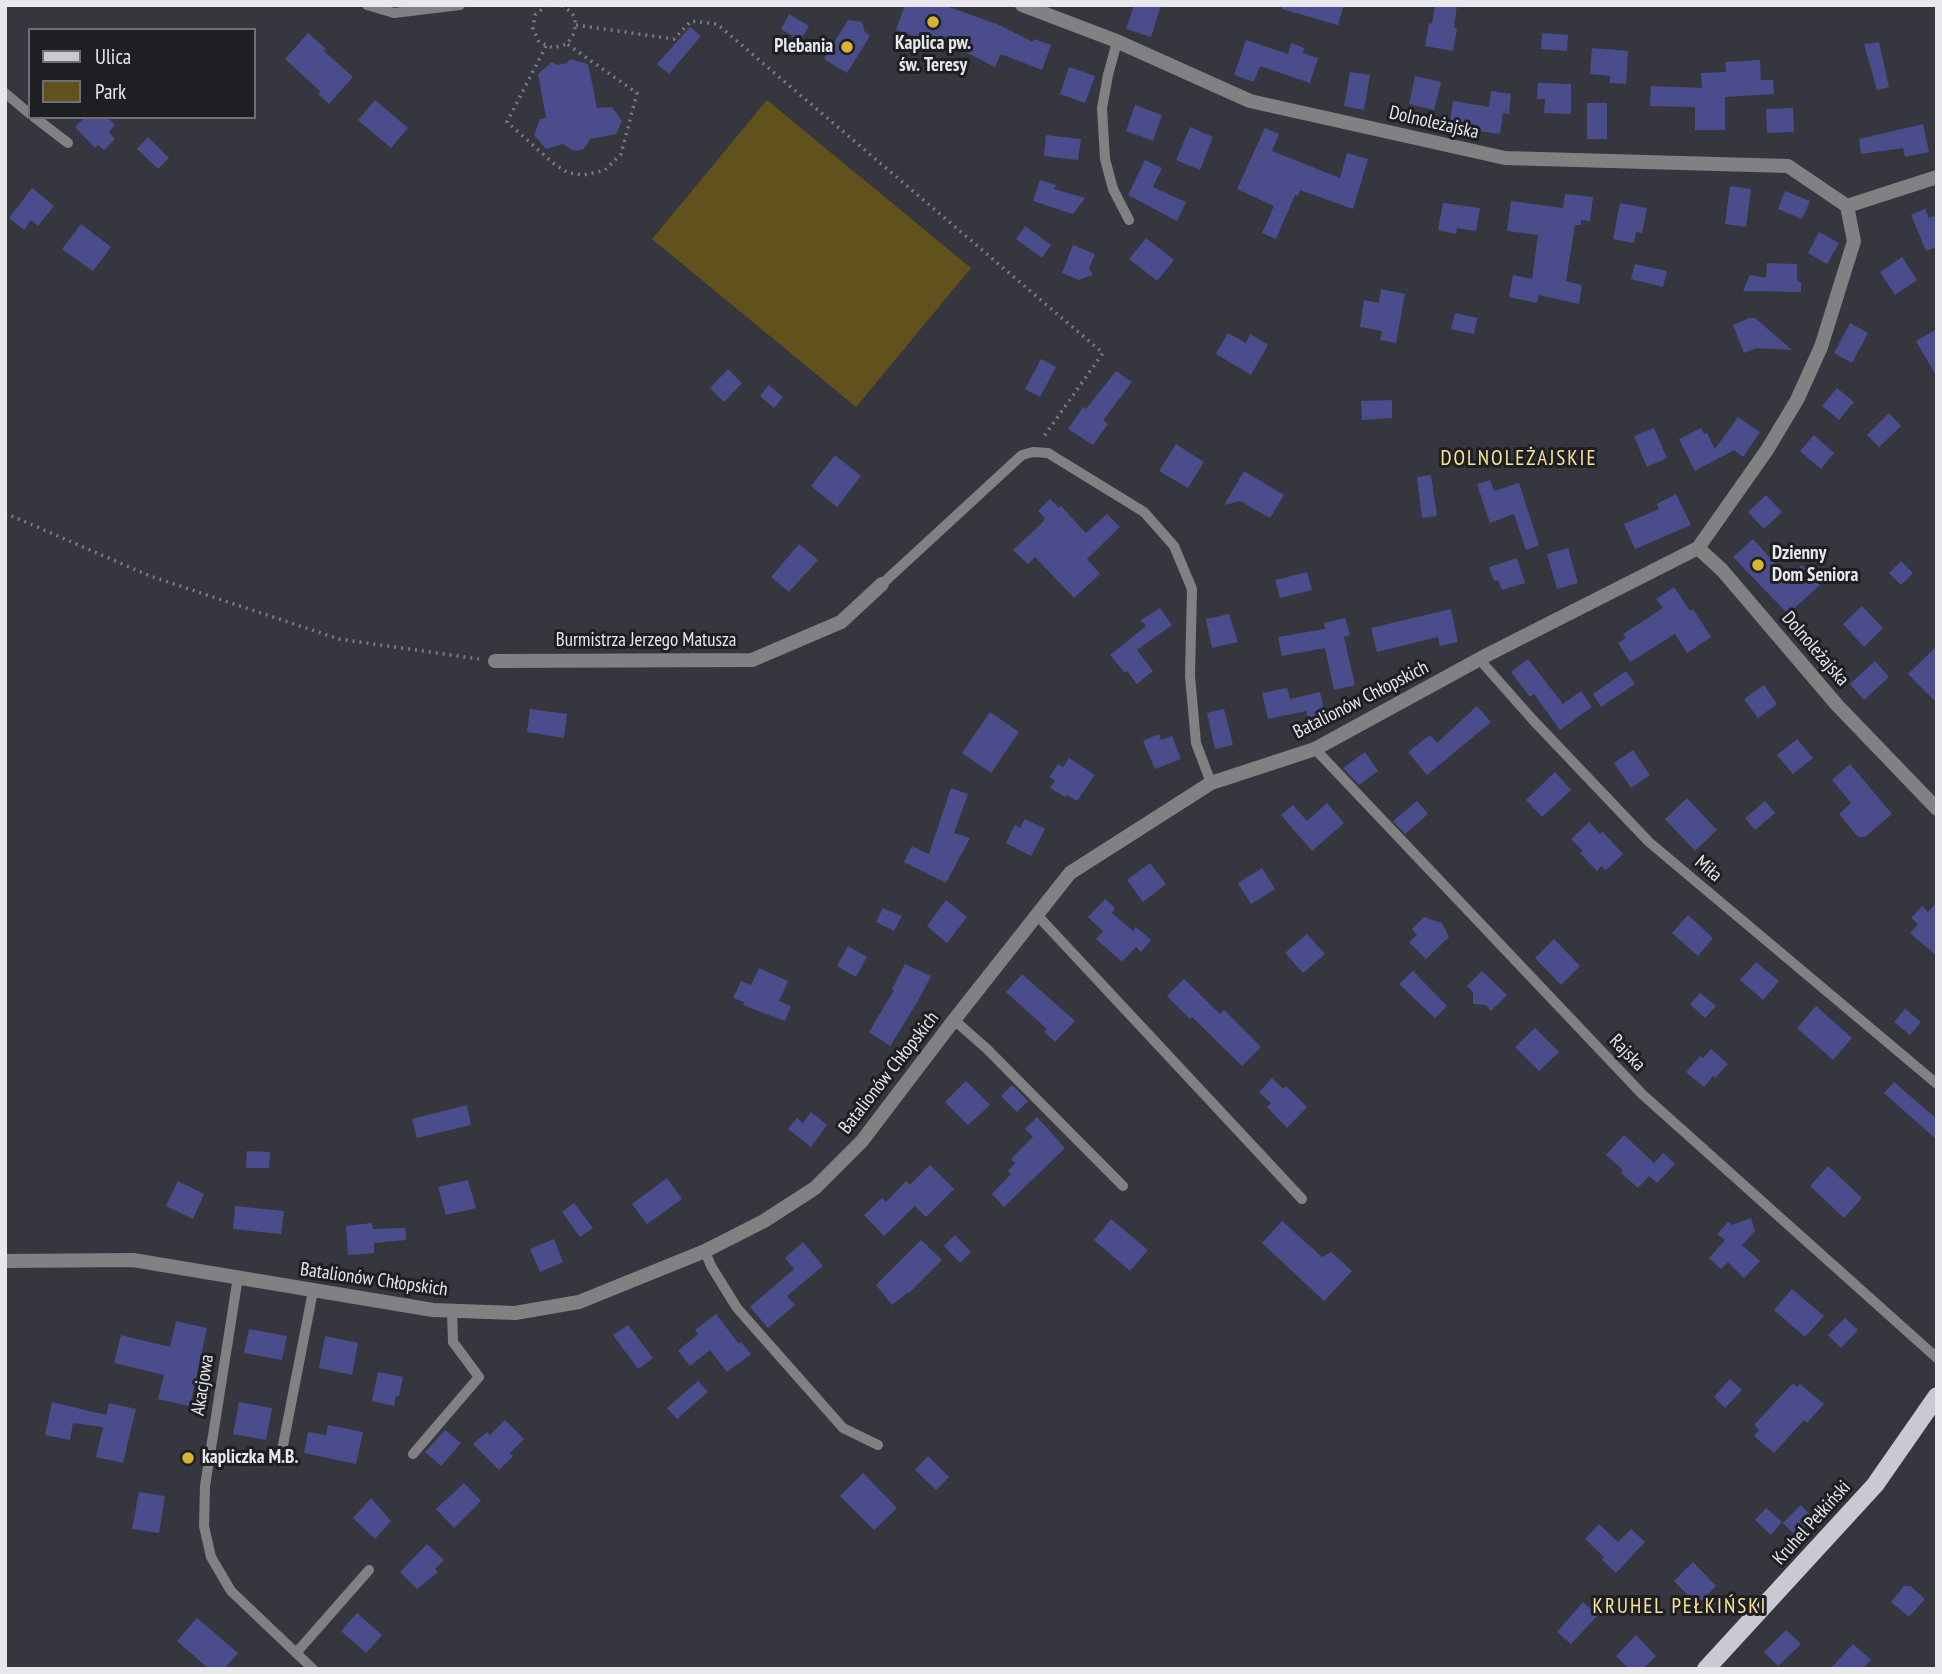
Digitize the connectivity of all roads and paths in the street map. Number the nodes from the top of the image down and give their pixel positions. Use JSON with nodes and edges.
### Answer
{"nodes":[{"id":1,"x":367,"y":5,"type":"edge"},
{"id":2,"x":460,"y":5,"type":"edge"},
{"id":3,"x":547,"y":5,"type":"edge"},
{"id":4,"x":561,"y":5,"type":"edge"},
{"id":5,"x":1022,"y":5,"type":"edge"},
{"id":6,"x":576,"y":25,"type":"junction"},
{"id":7,"x":1117,"y":42,"type":"junction"},
{"id":8,"x":567,"y":44,"type":"junction"},
{"id":9,"x":545,"y":46,"type":"junction"},
{"id":10,"x":5,"y":93,"type":"edge"},
{"id":11,"x":28,"y":112,"type":"edge"},
{"id":12,"x":37,"y":119,"type":"edge"},
{"id":13,"x":68,"y":143,"type":"dead end"},
{"id":14,"x":1937,"y":177,"type":"edge"},
{"id":15,"x":1847,"y":206,"type":"junction"},
{"id":16,"x":1129,"y":220,"type":"dead end"},
{"id":17,"x":1033,"y":452,"type":"junction"},
{"id":18,"x":5,"y":513,"type":"edge"},
{"id":19,"x":1698,"y":548,"type":"junction"},
{"id":20,"x":882,"y":584,"type":"joint"},
{"id":21,"x":1479,"y":659,"type":"junction"},
{"id":22,"x":495,"y":661,"type":"joint"},
{"id":23,"x":1315,"y":749,"type":"junction"},
{"id":24,"x":1211,"y":783,"type":"junction"},
{"id":25,"x":1937,"y":809,"type":"edge"},
{"id":26,"x":1037,"y":915,"type":"junction"},
{"id":27,"x":954,"y":1020,"type":"junction"},
{"id":28,"x":1937,"y":1084,"type":"edge"},
{"id":29,"x":1123,"y":1186,"type":"dead end"},
{"id":30,"x":1302,"y":1199,"type":"dead end"},
{"id":31,"x":705,"y":1251,"type":"junction"},
{"id":32,"x":5,"y":1261,"type":"edge"},
{"id":33,"x":238,"y":1276,"type":"junction"},
{"id":34,"x":313,"y":1292,"type":"junction"},
{"id":35,"x":452,"y":1311,"type":"junction"},
{"id":36,"x":1937,"y":1358,"type":"edge"},
{"id":37,"x":1937,"y":1396,"type":"edge"},
{"id":38,"x":878,"y":1445,"type":"dead end"},
{"id":39,"x":283,"y":1446,"type":"dead end"},
{"id":40,"x":413,"y":1454,"type":"dead end"},
{"id":41,"x":369,"y":1570,"type":"dead end"},
{"id":42,"x":296,"y":1653,"type":"junction"},
{"id":43,"x":313,"y":1669,"type":"edge"},
{"id":44,"x":1706,"y":1669,"type":"edge"}],
"edges":[{"from":1,"to":2,"type":"lane"},
{"from":3,"to":9,"type":"path"},
{"from":4,"to":6,"type":"path"},
{"from":5,"to":7,"type":"street","name":"Dolnoleżajska"},
{"from":6,"to":8,"type":"path"},
{"from":6,"to":17,"type":"path"},
{"from":7,"to":15,"type":"street","name":"Dolnoleżajska"},
{"from":7,"to":16,"type":"lane"},
{"from":8,"to":9,"type":"path"},
{"from":8,"to":9,"type":"path"},
{"from":10,"to":11,"type":"lane"},
{"from":12,"to":13,"type":"lane"},
{"from":14,"to":15,"type":"street"},
{"from":15,"to":19,"type":"street"},
{"from":17,"to":20,"type":"lane","name":"Burmistrza Jerzego Matusza"},
{"from":17,"to":24,"type":"lane"},
{"from":18,"to":22,"type":"path"},
{"from":19,"to":21,"type":"street","name":"Batalionów Chłopskich"},
{"from":19,"to":25,"type":"street","name":"Dolnoleżajska"},
{"from":20,"to":22,"type":"street","name":"Burmistrza Jerzego Matusza"},
{"from":21,"to":23,"type":"street","name":"Batalionów Chłopskich"},
{"from":21,"to":28,"type":"lane","name":"Miła"},
{"from":23,"to":24,"type":"street","name":"Batalionów Chłopskich"},
{"from":23,"to":36,"type":"lane","name":"Rajska"},
{"from":24,"to":26,"type":"street","name":"Batalionów Chłopskich"},
{"from":26,"to":27,"type":"street","name":"Batalionów Chłopskich"},
{"from":26,"to":30,"type":"lane"},
{"from":27,"to":29,"type":"lane"},
{"from":27,"to":31,"type":"street","name":"Batalionów Chłopskich"},
{"from":31,"to":35,"type":"street","name":"Batalionów Chłopskich"},
{"from":31,"to":38,"type":"lane"},
{"from":32,"to":33,"type":"street","name":"Batalionów Chłopskich"},
{"from":33,"to":34,"type":"street","name":"Batalionów Chłopskich"},
{"from":33,"to":42,"type":"lane","name":"Akacjowa"},
{"from":34,"to":35,"type":"street","name":"Batalionów Chłopskich"},
{"from":34,"to":39,"type":"lane"},
{"from":35,"to":40,"type":"lane"},
{"from":37,"to":44,"type":"main road","name":"Kruhel Pełkiński"},
{"from":41,"to":42,"type":"lane"},
{"from":42,"to":43,"type":"lane","name":"Akacjowa"}]}
